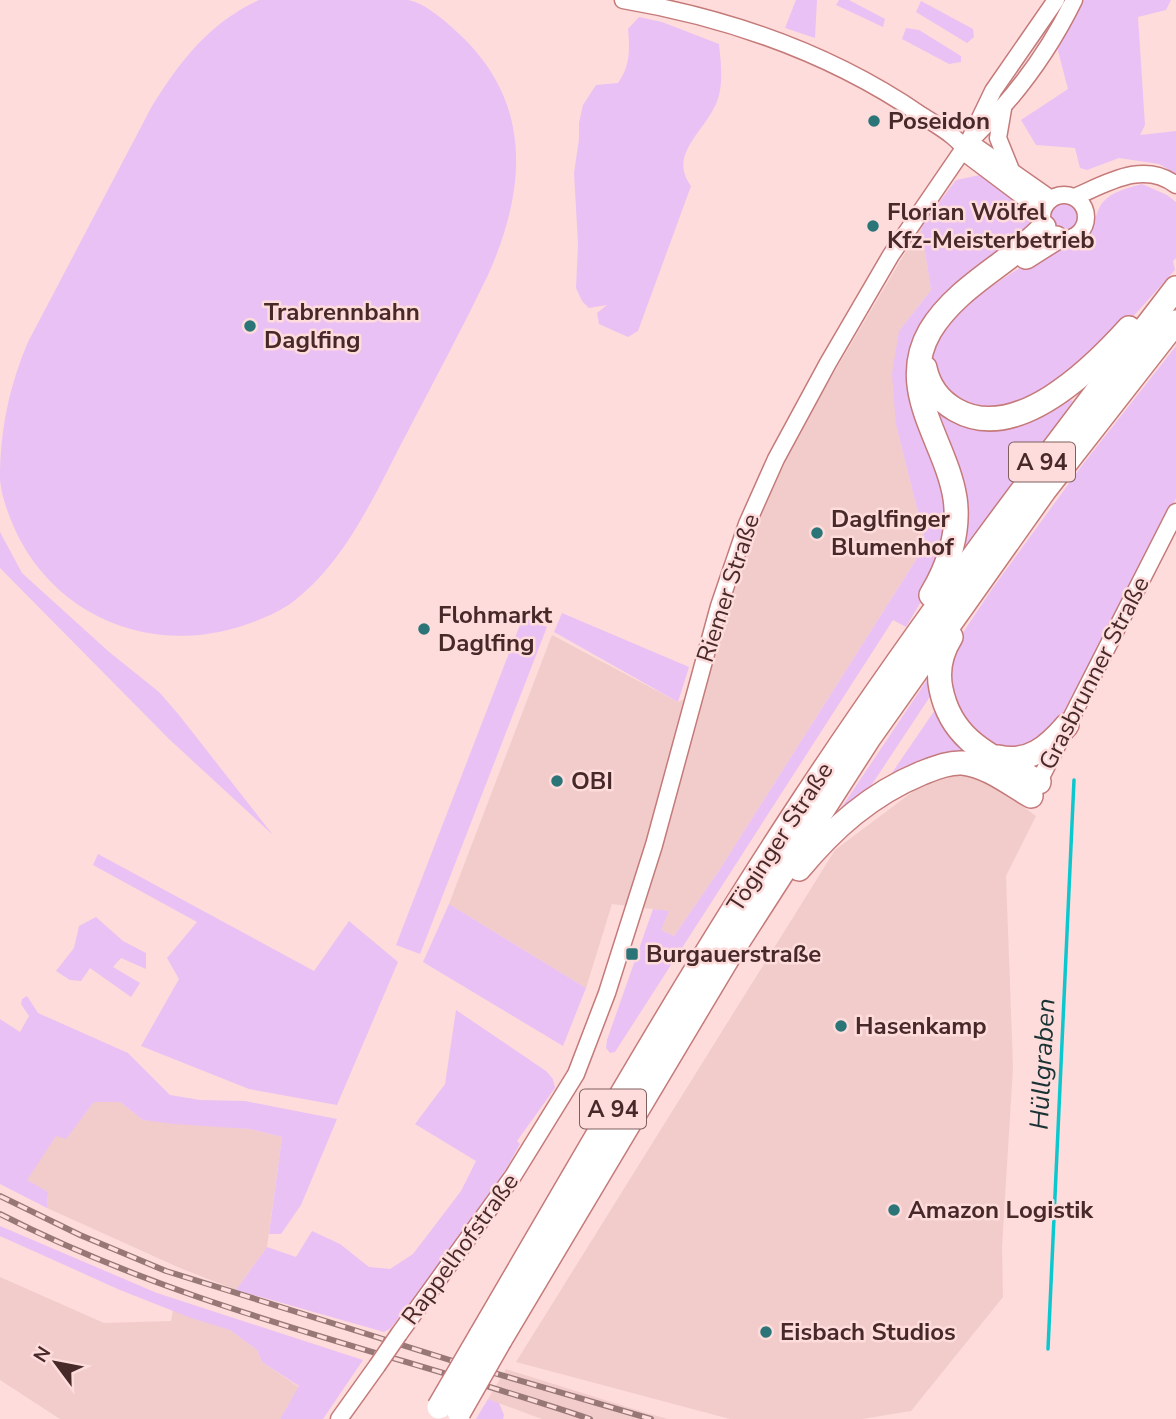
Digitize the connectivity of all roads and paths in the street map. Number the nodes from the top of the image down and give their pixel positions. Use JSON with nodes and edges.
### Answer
{"nodes":[{"id":1,"x":623,"y":0,"type":"edge"},
{"id":2,"x":1056,"y":0,"type":"edge"},
{"id":3,"x":1074,"y":0,"type":"edge"},
{"id":4,"x":1003,"y":109,"type":"junction"},
{"id":5,"x":967,"y":144,"type":"junction"},
{"id":6,"x":1011,"y":170,"type":"junction"},
{"id":7,"x":988,"y":172,"type":"junction"},
{"id":8,"x":944,"y":177,"type":"junction"},
{"id":9,"x":1176,"y":185,"type":"edge"},
{"id":10,"x":1080,"y":203,"type":"junction"},
{"id":11,"x":1048,"y":219,"type":"junction"},
{"id":12,"x":1176,"y":286,"type":"edge"},
{"id":13,"x":1176,"y":322,"type":"edge"},
{"id":14,"x":923,"y":348,"type":"junction"},
{"id":15,"x":1176,"y":512,"type":"edge"},
{"id":16,"x":982,"y":575,"type":"junction"},
{"id":17,"x":912,"y":640,"type":"junction"},
{"id":18,"x":1067,"y":725,"type":"junction"},
{"id":19,"x":995,"y":756,"type":"junction"},
{"id":20,"x":1035,"y":789,"type":"junction"},
{"id":21,"x":732,"y":951,"type":"junction"},
{"id":22,"x":576,"y":1074,"type":"joint"},
{"id":23,"x":491,"y":1337,"type":"junction"},
{"id":24,"x":446,"y":1414,"type":"edge"},
{"id":25,"x":339,"y":1419,"type":"edge"}],
"edges":[{"from":1,"to":5,"type":"street"},
{"from":2,"to":5,"type":"street","name":"Riemer Straße"},
{"from":3,"to":4,"type":"street","name":"Riemer Straße"},
{"from":4,"to":5,"type":"street","name":"Riemer Straße"},
{"from":4,"to":6,"type":"street"},
{"from":5,"to":6,"type":"street"},
{"from":5,"to":7,"type":"street"},
{"from":5,"to":8,"type":"street","name":"Riemer Straße"},
{"from":6,"to":11,"type":"street"},
{"from":7,"to":8,"type":"street"},
{"from":7,"to":11,"type":"street"},
{"from":8,"to":22,"type":"street","name":"Riemer Straße"},
{"from":9,"to":10,"type":"street"},
{"from":10,"to":11,"type":"street"},
{"from":10,"to":11,"type":"street"},
{"from":11,"to":14,"type":"highway"},
{"from":12,"to":14,"type":"highway"},
{"from":12,"to":17,"type":"highway","name":"Töginger Straße","number":"A 94"},
{"from":13,"to":16,"type":"highway","name":"Töginger Straße","number":"A 94"},
{"from":14,"to":17,"type":"highway"},
{"from":15,"to":18,"type":"street","name":"Grasbrunner Straße"},
{"from":16,"to":19,"type":"highway"},
{"from":16,"to":21,"type":"highway","name":"Töginger Straße","number":"A 94"},
{"from":17,"to":23,"type":"highway","name":"Töginger Straße","number":"A 94"},
{"from":18,"to":19,"type":"highway"},
{"from":18,"to":20,"type":"street","name":"Grasbrunner Straße"},
{"from":19,"to":20,"type":"highway"},
{"from":20,"to":21,"type":"highway"},
{"from":21,"to":23,"type":"highway","name":"Töginger Straße","number":"A 94"},
{"from":22,"to":25,"type":"street","name":"Rappelhofstraße","bridge":true},
{"from":23,"to":24,"type":"highway","name":"Töginger Straße","number":"A 94","bridge":true}]}
